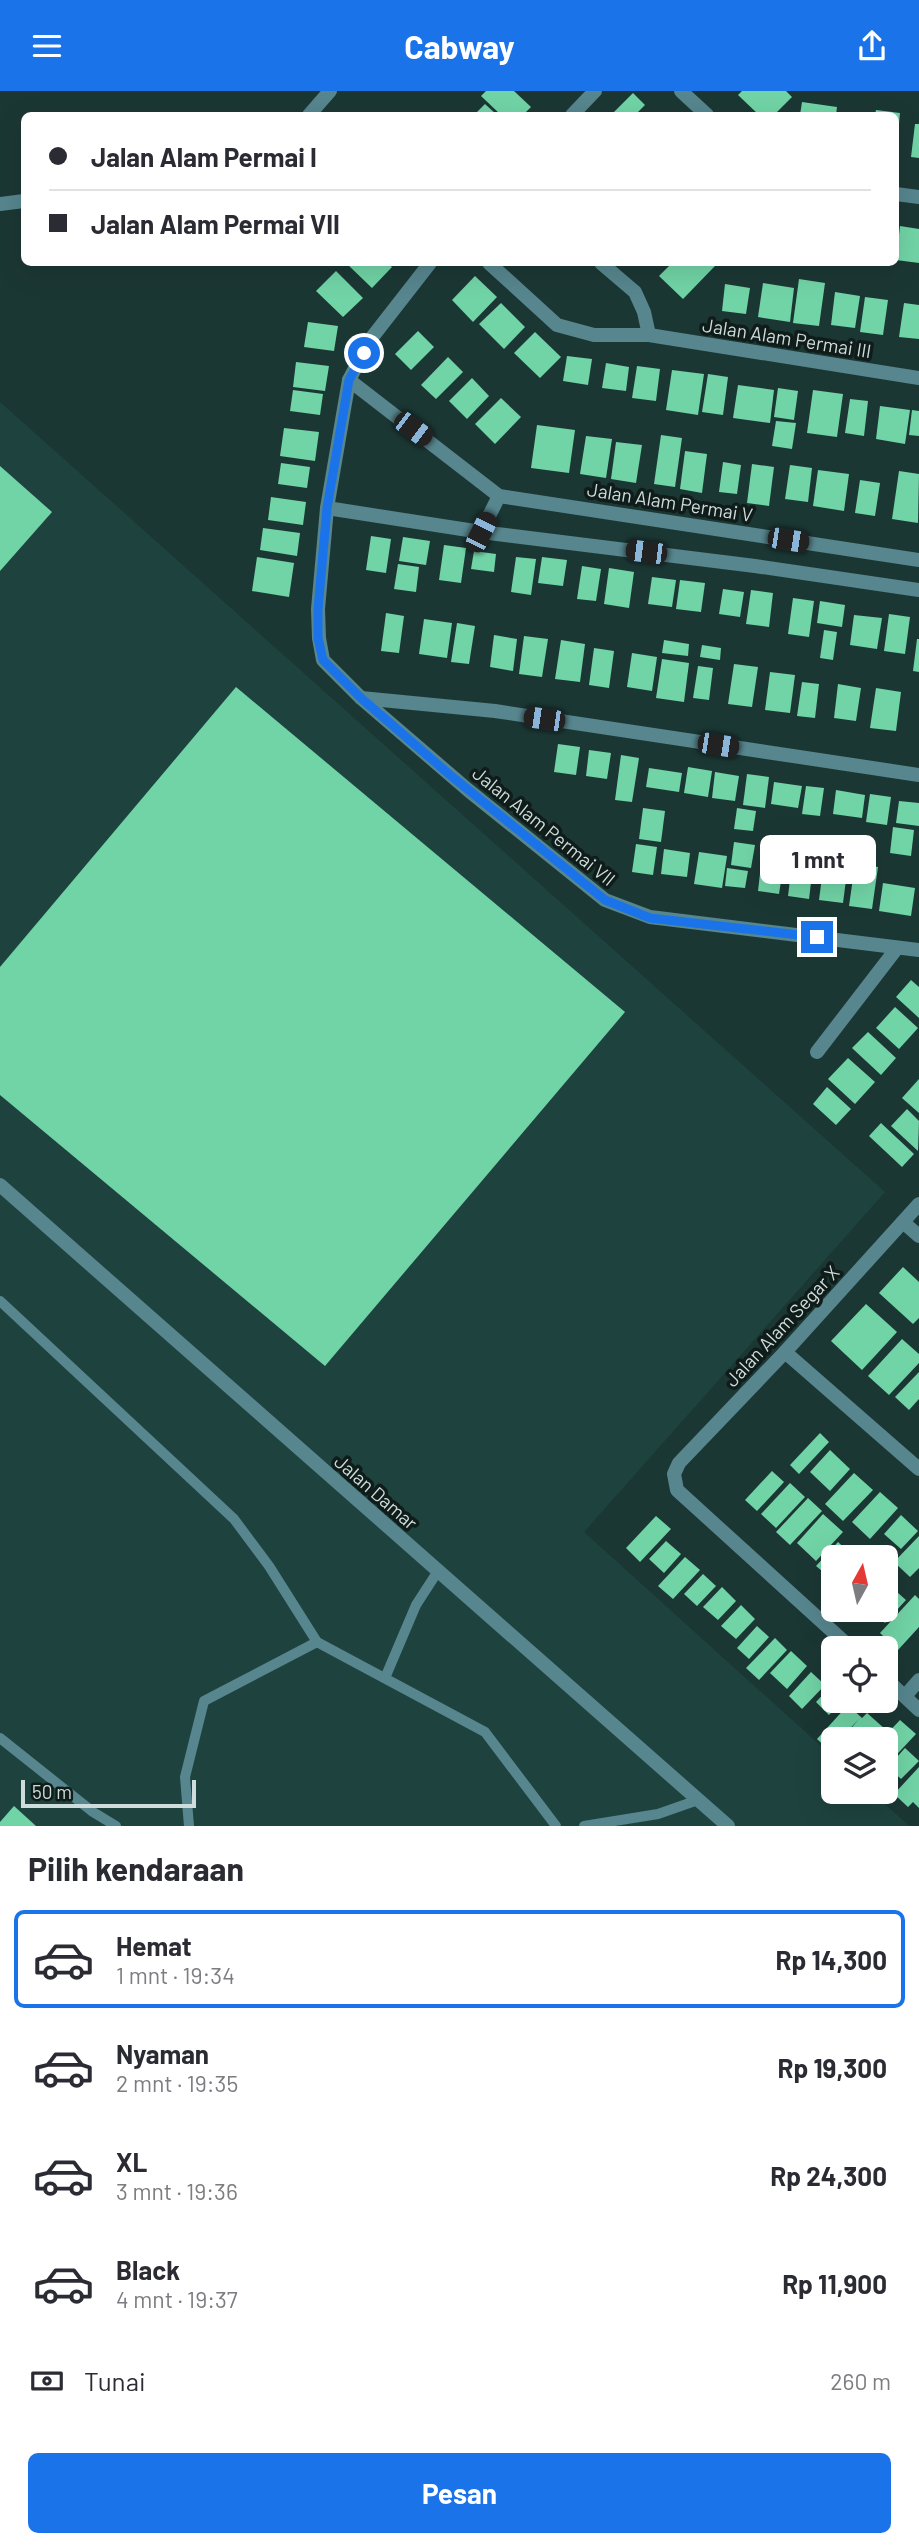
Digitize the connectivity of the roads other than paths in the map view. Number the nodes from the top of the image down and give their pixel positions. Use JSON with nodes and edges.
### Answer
{"nodes":[{"id":1,"x":330,"y":91,"type":"edge"},
{"id":2,"x":595,"y":91,"type":"edge"},
{"id":3,"x":681,"y":91,"type":"edge"},
{"id":4,"x":312,"y":112,"type":"edge"},
{"id":5,"x":575,"y":112,"type":"edge"},
{"id":6,"x":704,"y":112,"type":"edge"},
{"id":7,"x":899,"y":194,"type":"edge"},
{"id":8,"x":919,"y":197,"type":"edge"},
{"id":9,"x":21,"y":201,"type":"edge"},
{"id":10,"x":0,"y":204,"type":"edge"},
{"id":11,"x":428,"y":266,"type":"edge"},
{"id":12,"x":492,"y":266,"type":"edge"},
{"id":13,"x":605,"y":266,"type":"edge"},
{"id":14,"x":649,"y":335,"type":"junction"},
{"id":15,"x":919,"y":378,"type":"edge"},
{"id":16,"x":349,"y":380,"type":"junction"},
{"id":17,"x":499,"y":496,"type":"junction"},
{"id":18,"x":327,"y":508,"type":"junction"},
{"id":19,"x":481,"y":532,"type":"junction"},
{"id":20,"x":919,"y":560,"type":"edge"},
{"id":21,"x":919,"y":590,"type":"edge"},
{"id":22,"x":361,"y":698,"type":"junction"},
{"id":23,"x":919,"y":775,"type":"edge"},
{"id":24,"x":897,"y":948,"type":"junction"},
{"id":25,"x":919,"y":950,"type":"edge"},
{"id":26,"x":817,"y":1052,"type":"dead end"},
{"id":27,"x":0,"y":1185,"type":"edge"},
{"id":28,"x":919,"y":1204,"type":"edge"},
{"id":29,"x":903,"y":1222,"type":"junction"},
{"id":30,"x":919,"y":1236,"type":"edge"},
{"id":31,"x":0,"y":1301,"type":"edge"},
{"id":32,"x":785,"y":1352,"type":"junction"},
{"id":33,"x":919,"y":1469,"type":"edge"},
{"id":34,"x":438,"y":1571,"type":"junction"},
{"id":35,"x":838,"y":1636,"type":"edge"},
{"id":36,"x":317,"y":1643,"type":"junction"},
{"id":37,"x":385,"y":1678,"type":"junction"},
{"id":38,"x":919,"y":1680,"type":"edge"},
{"id":39,"x":898,"y":1690,"type":"edge"},
{"id":40,"x":905,"y":1696,"type":"junction"},
{"id":41,"x":919,"y":1710,"type":"edge"},
{"id":42,"x":0,"y":1738,"type":"edge"},
{"id":43,"x":698,"y":1800,"type":"junction"},
{"id":44,"x":116,"y":1826,"type":"edge"},
{"id":45,"x":189,"y":1826,"type":"edge"},
{"id":46,"x":556,"y":1826,"type":"edge"},
{"id":47,"x":583,"y":1826,"type":"edge"},
{"id":48,"x":728,"y":1826,"type":"edge"}],
"edges":[{"from":1,"to":4,"type":"street"},
{"from":2,"to":5,"type":"street"},
{"from":3,"to":6,"type":"street"},
{"from":7,"to":8,"type":"street"},
{"from":9,"to":10,"type":"street"},
{"from":11,"to":16,"type":"street","name":"Jalan Alam Permai VII"},
{"from":12,"to":14,"type":"street","name":"Jalan Alam Permai III"},
{"from":13,"to":14,"type":"street"},
{"from":14,"to":15,"type":"street","name":"Jalan Alam Permai III"},
{"from":16,"to":17,"type":"street","name":"Jalan Alam Permai V"},
{"from":16,"to":18,"type":"street","name":"Jalan Alam Permai VII"},
{"from":17,"to":19,"type":"street"},
{"from":17,"to":20,"type":"street","name":"Jalan Alam Permai V"},
{"from":18,"to":19,"type":"street"},
{"from":18,"to":22,"type":"street","name":"Jalan Alam Permai VII"},
{"from":19,"to":21,"type":"street"},
{"from":22,"to":23,"type":"street"},
{"from":22,"to":24,"type":"street","name":"Jalan Alam Permai VII"},
{"from":24,"to":25,"type":"street","name":"Jalan Alam Permai VII"},
{"from":24,"to":26,"type":"street"},
{"from":27,"to":34,"type":"street","name":"Jalan Damar"},
{"from":28,"to":29,"type":"street","name":"Jalan Alam Segar X"},
{"from":29,"to":30,"type":"street"},
{"from":29,"to":32,"type":"street","name":"Jalan Alam Segar X"},
{"from":31,"to":36,"type":"lane"},
{"from":32,"to":33,"type":"street"},
{"from":32,"to":35,"type":"street","name":"Jalan Alam Segar X"},
{"from":34,"to":37,"type":"lane"},
{"from":34,"to":43,"type":"street","name":"Jalan Damar"},
{"from":36,"to":37,"type":"lane"},
{"from":36,"to":45,"type":"lane"},
{"from":37,"to":46,"type":"lane"},
{"from":38,"to":40,"type":"street"},
{"from":39,"to":40,"type":"street"},
{"from":40,"to":41,"type":"street"},
{"from":42,"to":44,"type":"lane"},
{"from":43,"to":47,"type":"lane"},
{"from":43,"to":48,"type":"street","name":"Jalan Damar"}]}
